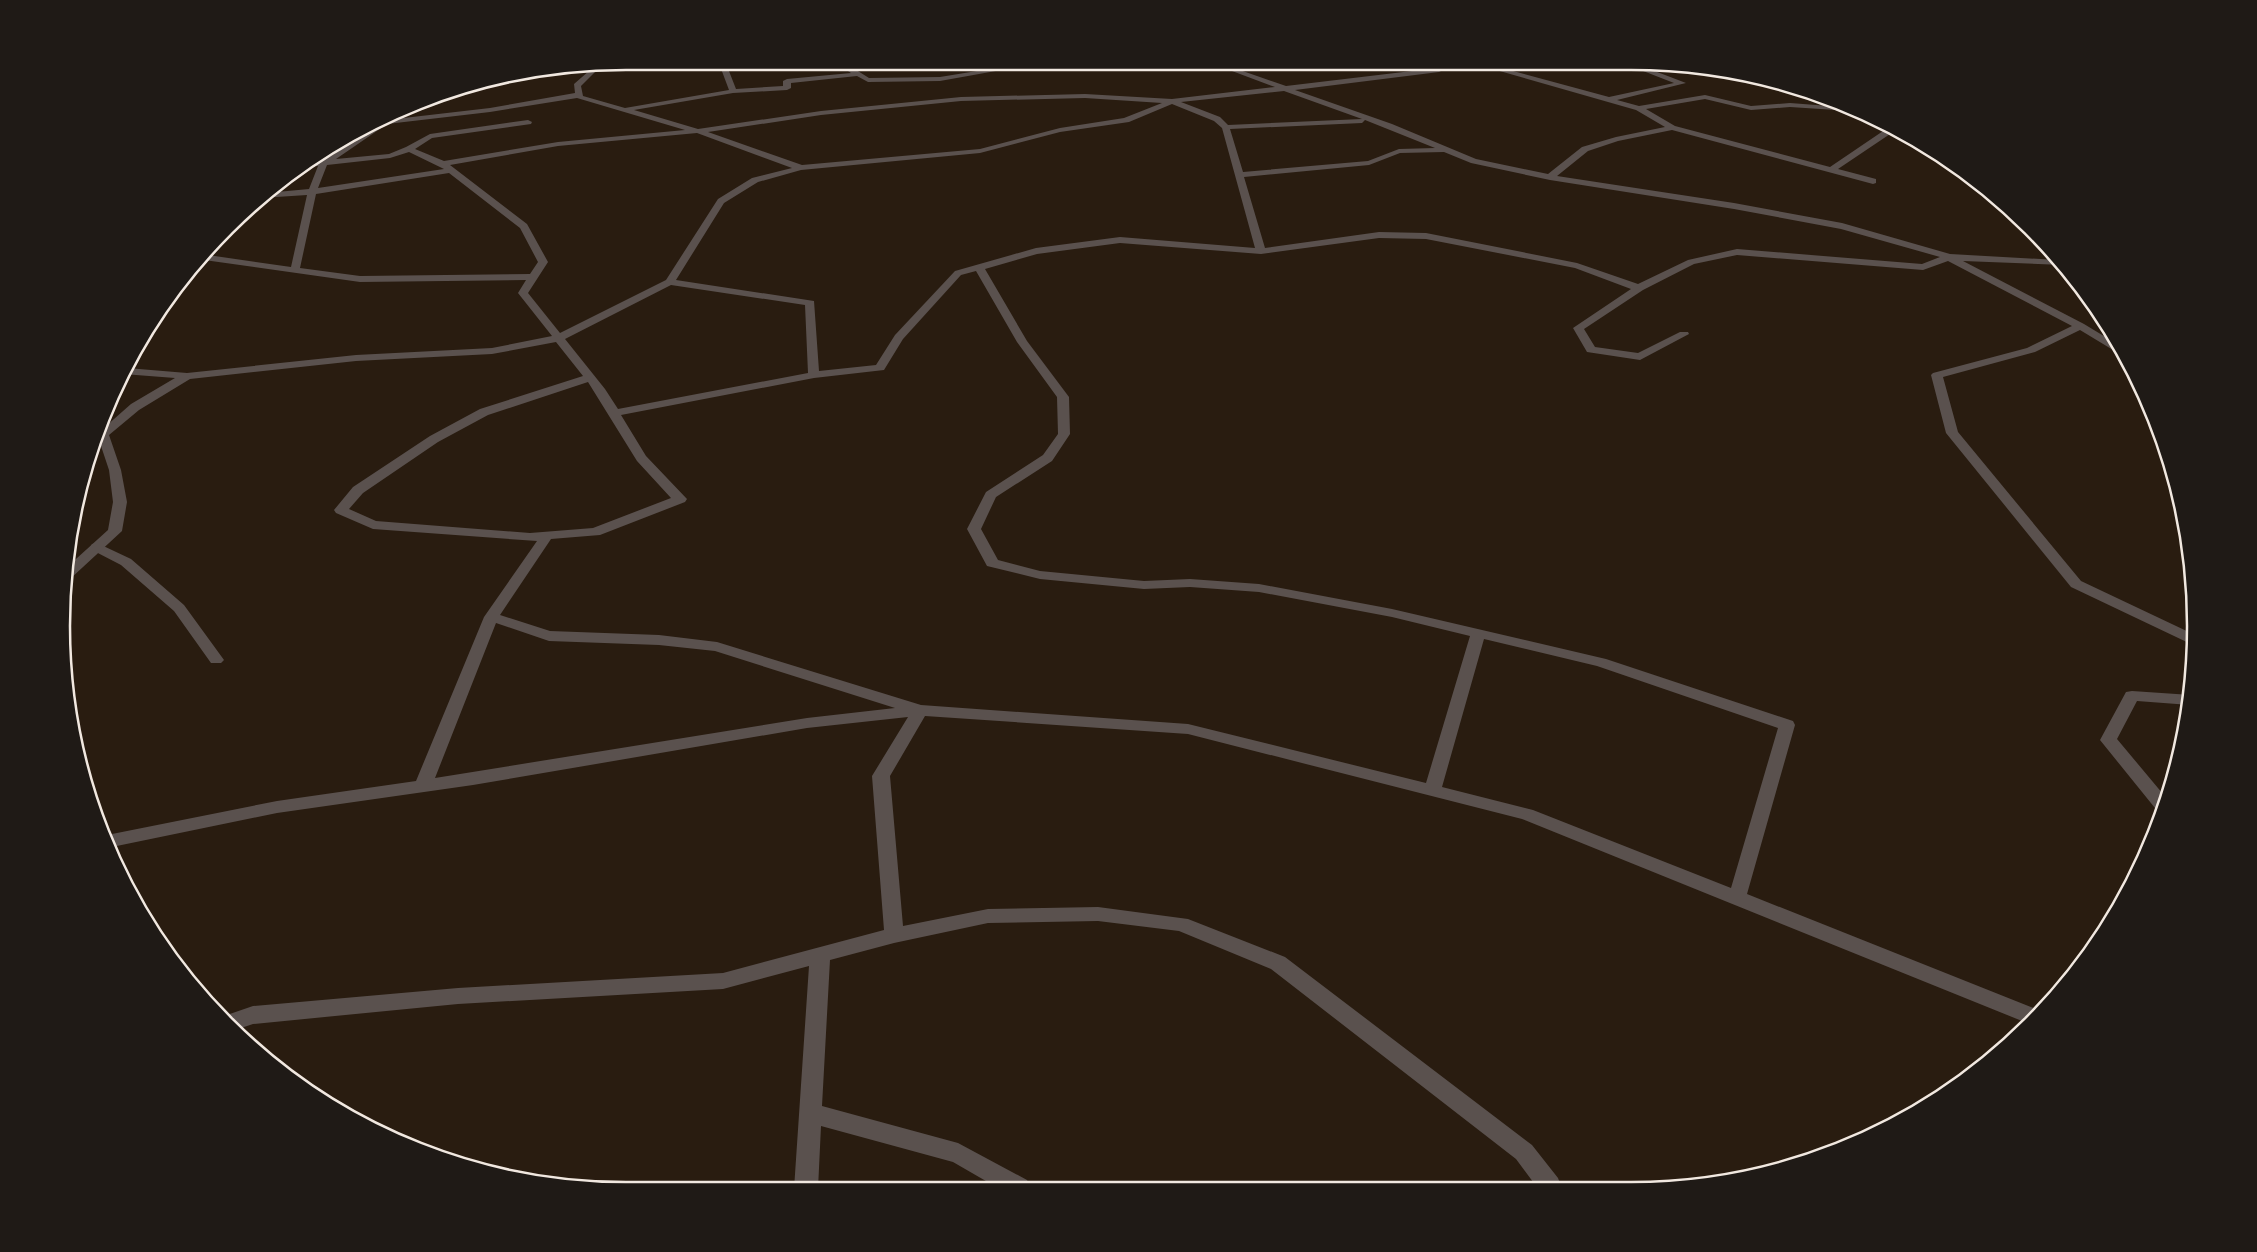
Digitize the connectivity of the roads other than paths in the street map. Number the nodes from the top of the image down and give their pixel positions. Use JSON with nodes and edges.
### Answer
{"nodes":[{"id":1,"x":724,"y":70,"type":"edge"},
{"id":2,"x":851,"y":70,"type":"edge"},
{"id":3,"x":994,"y":70,"type":"edge"},
{"id":4,"x":1233,"y":70,"type":"edge"},
{"id":5,"x":1438,"y":70,"type":"edge"},
{"id":6,"x":1501,"y":70,"type":"edge"},
{"id":7,"x":1647,"y":70,"type":"edge"},
{"id":8,"x":593,"y":71,"type":"edge"},
{"id":9,"x":858,"y":74,"type":"junction"},
{"id":10,"x":940,"y":79,"type":"junction"},
{"id":11,"x":947,"y":86,"type":"dead end"},
{"id":12,"x":1284,"y":89,"type":"junction"},
{"id":13,"x":733,"y":91,"type":"junction"},
{"id":14,"x":954,"y":92,"type":"dead end"},
{"id":15,"x":579,"y":95,"type":"junction"},
{"id":16,"x":961,"y":99,"type":"junction"},
{"id":17,"x":1609,"y":99,"type":"junction"},
{"id":18,"x":1172,"y":101,"type":"junction"},
{"id":19,"x":1639,"y":108,"type":"junction"},
{"id":20,"x":1835,"y":109,"type":"edge"},
{"id":21,"x":623,"y":110,"type":"junction"},
{"id":22,"x":1370,"y":120,"type":"junction"},
{"id":23,"x":393,"y":121,"type":"edge"},
{"id":24,"x":528,"y":122,"type":"dead end"},
{"id":25,"x":1226,"y":127,"type":"junction"},
{"id":26,"x":1672,"y":128,"type":"junction"},
{"id":27,"x":698,"y":131,"type":"junction"},
{"id":28,"x":1887,"y":132,"type":"edge"},
{"id":29,"x":369,"y":133,"type":"edge"},
{"id":30,"x":409,"y":149,"type":"junction"},
{"id":31,"x":1448,"y":150,"type":"junction"},
{"id":32,"x":317,"y":164,"type":"edge"},
{"id":33,"x":323,"y":164,"type":"junction"},
{"id":34,"x":446,"y":167,"type":"junction"},
{"id":35,"x":801,"y":168,"type":"junction"},
{"id":36,"x":1831,"y":170,"type":"junction"},
{"id":37,"x":1238,"y":174,"type":"junction"},
{"id":38,"x":1550,"y":178,"type":"junction"},
{"id":39,"x":1873,"y":181,"type":"dead end"},
{"id":40,"x":312,"y":193,"type":"junction"},
{"id":41,"x":275,"y":195,"type":"edge"},
{"id":42,"x":1261,"y":251,"type":"junction"},
{"id":43,"x":2045,"y":255,"type":"edge"},
{"id":44,"x":1949,"y":257,"type":"junction"},
{"id":45,"x":209,"y":258,"type":"edge"},
{"id":46,"x":2043,"y":260,"type":"junction"},
{"id":47,"x":2051,"y":261,"type":"edge"},
{"id":48,"x":979,"y":267,"type":"junction"},
{"id":49,"x":296,"y":269,"type":"junction"},
{"id":50,"x":534,"y":277,"type":"junction"},
{"id":51,"x":670,"y":282,"type":"junction"},
{"id":52,"x":1639,"y":288,"type":"junction"},
{"id":53,"x":2080,"y":326,"type":"junction"},
{"id":54,"x":1684,"y":334,"type":"dead end"},
{"id":55,"x":558,"y":338,"type":"junction"},
{"id":56,"x":2111,"y":344,"type":"edge"},
{"id":57,"x":132,"y":371,"type":"edge"},
{"id":58,"x":814,"y":375,"type":"junction"},
{"id":59,"x":187,"y":376,"type":"junction"},
{"id":60,"x":590,"y":378,"type":"junction"},
{"id":61,"x":614,"y":413,"type":"junction"},
{"id":62,"x":105,"y":432,"type":"edge"},
{"id":63,"x":104,"y":436,"type":"edge"},
{"id":64,"x":106,"y":442,"type":"junction"},
{"id":65,"x":102,"y":443,"type":"edge"},
{"id":66,"x":547,"y":536,"type":"junction"},
{"id":67,"x":97,"y":547,"type":"junction"},
{"id":68,"x":73,"y":568,"type":"edge"},
{"id":69,"x":491,"y":618,"type":"junction"},
{"id":70,"x":1478,"y":633,"type":"junction"},
{"id":71,"x":2187,"y":637,"type":"edge"},
{"id":72,"x":216,"y":660,"type":"dead end"},
{"id":73,"x":2182,"y":699,"type":"edge"},
{"id":74,"x":920,"y":710,"type":"junction"},
{"id":75,"x":423,"y":786,"type":"junction"},
{"id":76,"x":1432,"y":790,"type":"junction"},
{"id":77,"x":2158,"y":801,"type":"edge"},
{"id":78,"x":113,"y":840,"type":"edge"},
{"id":79,"x":1737,"y":898,"type":"junction"},
{"id":80,"x":894,"y":935,"type":"junction"},
{"id":81,"x":820,"y":955,"type":"junction"},
{"id":82,"x":2028,"y":1015,"type":"edge"},
{"id":83,"x":235,"y":1021,"type":"edge"},
{"id":84,"x":810,"y":1113,"type":"junction"},
{"id":85,"x":806,"y":1182,"type":"edge"},
{"id":86,"x":1009,"y":1182,"type":"edge"},
{"id":87,"x":1547,"y":1182,"type":"edge"}],
"edges":[{"from":1,"to":13,"type":"street"},
{"from":2,"to":9,"type":"street"},
{"from":3,"to":10,"type":"street"},
{"from":4,"to":12,"type":"street"},
{"from":5,"to":12,"type":"street"},
{"from":6,"to":17,"type":"street"},
{"from":7,"to":17,"type":"street"},
{"from":8,"to":15,"type":"street"},
{"from":9,"to":10,"type":"street"},
{"from":9,"to":13,"type":"street"},
{"from":10,"to":11,"type":"street"},
{"from":12,"to":18,"type":"street"},
{"from":12,"to":22,"type":"street"},
{"from":13,"to":21,"type":"street"},
{"from":14,"to":16,"type":"street"},
{"from":15,"to":21,"type":"street"},
{"from":15,"to":23,"type":"street"},
{"from":16,"to":18,"type":"street"},
{"from":16,"to":27,"type":"street"},
{"from":17,"to":19,"type":"street"},
{"from":18,"to":25,"type":"street"},
{"from":18,"to":35,"type":"street"},
{"from":19,"to":20,"type":"street"},
{"from":19,"to":26,"type":"street"},
{"from":21,"to":27,"type":"street"},
{"from":22,"to":25,"type":"street"},
{"from":22,"to":31,"type":"street"},
{"from":24,"to":30,"type":"street"},
{"from":25,"to":37,"type":"street"},
{"from":26,"to":36,"type":"street"},
{"from":26,"to":38,"type":"street"},
{"from":27,"to":34,"type":"street"},
{"from":27,"to":35,"type":"street"},
{"from":28,"to":36,"type":"street"},
{"from":29,"to":33,"type":"street"},
{"from":30,"to":33,"type":"street"},
{"from":30,"to":34,"type":"street"},
{"from":31,"to":37,"type":"street"},
{"from":31,"to":38,"type":"street"},
{"from":32,"to":33,"type":"street"},
{"from":33,"to":40,"type":"street"},
{"from":34,"to":40,"type":"street"},
{"from":34,"to":50,"type":"street"},
{"from":35,"to":51,"type":"street"},
{"from":36,"to":39,"type":"street"},
{"from":37,"to":42,"type":"street"},
{"from":38,"to":44,"type":"street"},
{"from":40,"to":41,"type":"street"},
{"from":40,"to":49,"type":"street"},
{"from":42,"to":48,"type":"street"},
{"from":42,"to":52,"type":"street"},
{"from":43,"to":46,"type":"street"},
{"from":44,"to":46,"type":"street"},
{"from":44,"to":52,"type":"street"},
{"from":44,"to":53,"type":"street"},
{"from":45,"to":49,"type":"street"},
{"from":46,"to":47,"type":"street"},
{"from":48,"to":58,"type":"street"},
{"from":48,"to":70,"type":"street"},
{"from":49,"to":50,"type":"street"},
{"from":50,"to":55,"type":"street"},
{"from":51,"to":55,"type":"street"},
{"from":51,"to":58,"type":"street"},
{"from":52,"to":54,"type":"street"},
{"from":53,"to":56,"type":"street"},
{"from":53,"to":71,"type":"street"},
{"from":55,"to":59,"type":"street"},
{"from":55,"to":60,"type":"street"},
{"from":57,"to":59,"type":"street"},
{"from":58,"to":61,"type":"street"},
{"from":59,"to":62,"type":"street"},
{"from":60,"to":61,"type":"street"},
{"from":60,"to":66,"type":"street"},
{"from":61,"to":66,"type":"street"},
{"from":63,"to":64,"type":"street"},
{"from":64,"to":65,"type":"street"},
{"from":64,"to":67,"type":"street"},
{"from":66,"to":69,"type":"street"},
{"from":67,"to":68,"type":"street"},
{"from":67,"to":72,"type":"street"},
{"from":69,"to":74,"type":"street"},
{"from":69,"to":75,"type":"street"},
{"from":70,"to":76,"type":"street"},
{"from":70,"to":79,"type":"street"},
{"from":73,"to":77,"type":"street"},
{"from":74,"to":75,"type":"street"},
{"from":74,"to":76,"type":"street"},
{"from":74,"to":80,"type":"street"},
{"from":75,"to":78,"type":"street"},
{"from":76,"to":79,"type":"street"},
{"from":79,"to":82,"type":"street"},
{"from":80,"to":81,"type":"street"},
{"from":80,"to":87,"type":"street"},
{"from":81,"to":83,"type":"street"},
{"from":81,"to":84,"type":"street"},
{"from":84,"to":85,"type":"street"},
{"from":84,"to":86,"type":"street"}]}
